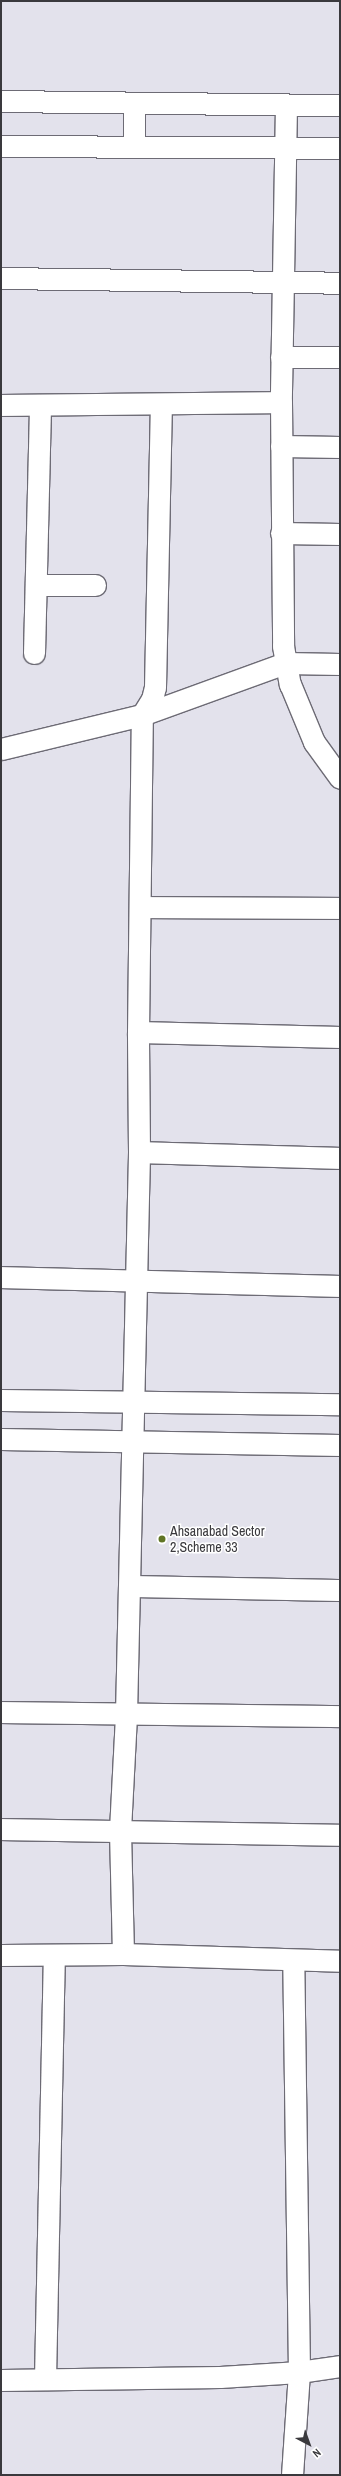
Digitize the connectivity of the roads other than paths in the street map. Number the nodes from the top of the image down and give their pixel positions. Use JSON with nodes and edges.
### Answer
{"nodes":[{"id":1,"x":1,"y":101,"type":"edge"},
{"id":2,"x":134,"y":103,"type":"junction"},
{"id":3,"x":286,"y":105,"type":"junction"},
{"id":4,"x":340,"y":105,"type":"edge"},
{"id":5,"x":1,"y":146,"type":"edge"},
{"id":6,"x":134,"y":147,"type":"junction"},
{"id":7,"x":285,"y":147,"type":"junction"},
{"id":8,"x":340,"y":148,"type":"edge"},
{"id":9,"x":1,"y":278,"type":"edge"},
{"id":10,"x":281,"y":283,"type":"junction"},
{"id":11,"x":340,"y":283,"type":"edge"},
{"id":12,"x":281,"y":357,"type":"junction"},
{"id":13,"x":340,"y":357,"type":"edge"},
{"id":14,"x":281,"y":402,"type":"junction"},
{"id":15,"x":161,"y":404,"type":"junction"},
{"id":16,"x":1,"y":405,"type":"edge"},
{"id":17,"x":40,"y":405,"type":"junction"},
{"id":18,"x":281,"y":446,"type":"junction"},
{"id":19,"x":340,"y":447,"type":"edge"},
{"id":20,"x":281,"y":533,"type":"junction"},
{"id":21,"x":340,"y":534,"type":"edge"},
{"id":22,"x":36,"y":585,"type":"junction"},
{"id":23,"x":95,"y":585,"type":"dead end"},
{"id":24,"x":34,"y":653,"type":"dead end"},
{"id":25,"x":285,"y":663,"type":"junction"},
{"id":26,"x":340,"y":664,"type":"edge"},
{"id":27,"x":142,"y":715,"type":"junction"},
{"id":28,"x":1,"y":749,"type":"edge"},
{"id":29,"x":340,"y":778,"type":"edge"},
{"id":30,"x":140,"y":907,"type":"junction"},
{"id":31,"x":340,"y":908,"type":"edge"},
{"id":32,"x":138,"y":1032,"type":"junction"},
{"id":33,"x":340,"y":1037,"type":"edge"},
{"id":34,"x":139,"y":1152,"type":"junction"},
{"id":35,"x":340,"y":1158,"type":"edge"},
{"id":36,"x":1,"y":1277,"type":"edge"},
{"id":37,"x":135,"y":1282,"type":"junction"},
{"id":38,"x":340,"y":1286,"type":"edge"},
{"id":39,"x":1,"y":1400,"type":"edge"},
{"id":40,"x":134,"y":1402,"type":"junction"},
{"id":41,"x":340,"y":1404,"type":"edge"},
{"id":42,"x":1,"y":1439,"type":"edge"},
{"id":43,"x":133,"y":1442,"type":"junction"},
{"id":44,"x":340,"y":1445,"type":"edge"},
{"id":45,"x":130,"y":1586,"type":"junction"},
{"id":46,"x":340,"y":1590,"type":"edge"},
{"id":47,"x":1,"y":1712,"type":"edge"},
{"id":48,"x":126,"y":1714,"type":"junction"},
{"id":49,"x":340,"y":1716,"type":"edge"},
{"id":50,"x":1,"y":1829,"type":"edge"},
{"id":51,"x":120,"y":1830,"type":"junction"},
{"id":52,"x":340,"y":1835,"type":"edge"},
{"id":53,"x":123,"y":1954,"type":"junction"},
{"id":54,"x":1,"y":1955,"type":"edge"},
{"id":55,"x":54,"y":1955,"type":"junction"},
{"id":56,"x":293,"y":1961,"type":"junction"},
{"id":57,"x":340,"y":1961,"type":"edge"},
{"id":58,"x":340,"y":2366,"type":"edge"},
{"id":59,"x":299,"y":2372,"type":"junction"},
{"id":60,"x":1,"y":2380,"type":"edge"},
{"id":61,"x":45,"y":2380,"type":"junction"},
{"id":62,"x":292,"y":2475,"type":"edge"}],
"edges":[{"from":1,"to":2,"type":"street"},
{"from":2,"to":3,"type":"street"},
{"from":2,"to":6,"type":"street"},
{"from":3,"to":4,"type":"street"},
{"from":3,"to":7,"type":"street"},
{"from":5,"to":6,"type":"street"},
{"from":6,"to":7,"type":"street"},
{"from":7,"to":8,"type":"street"},
{"from":7,"to":10,"type":"street"},
{"from":9,"to":10,"type":"street"},
{"from":10,"to":11,"type":"street"},
{"from":10,"to":12,"type":"street"},
{"from":12,"to":13,"type":"street"},
{"from":12,"to":14,"type":"street"},
{"from":14,"to":15,"type":"street"},
{"from":14,"to":18,"type":"street"},
{"from":15,"to":17,"type":"street"},
{"from":15,"to":27,"type":"street"},
{"from":16,"to":17,"type":"street"},
{"from":17,"to":22,"type":"street"},
{"from":18,"to":19,"type":"street"},
{"from":18,"to":20,"type":"street"},
{"from":20,"to":21,"type":"street"},
{"from":20,"to":25,"type":"street"},
{"from":22,"to":23,"type":"street"},
{"from":22,"to":24,"type":"street"},
{"from":25,"to":26,"type":"street"},
{"from":25,"to":27,"type":"street"},
{"from":25,"to":29,"type":"street"},
{"from":27,"to":28,"type":"street"},
{"from":27,"to":30,"type":"street"},
{"from":30,"to":31,"type":"street"},
{"from":30,"to":32,"type":"street"},
{"from":32,"to":33,"type":"street"},
{"from":32,"to":34,"type":"street"},
{"from":34,"to":35,"type":"street"},
{"from":34,"to":37,"type":"street"},
{"from":36,"to":37,"type":"street"},
{"from":37,"to":38,"type":"street"},
{"from":37,"to":40,"type":"street"},
{"from":39,"to":40,"type":"street"},
{"from":40,"to":41,"type":"street"},
{"from":40,"to":43,"type":"street"},
{"from":42,"to":43,"type":"street"},
{"from":43,"to":44,"type":"street"},
{"from":43,"to":45,"type":"street"},
{"from":45,"to":46,"type":"street"},
{"from":45,"to":48,"type":"street"},
{"from":47,"to":48,"type":"street"},
{"from":48,"to":49,"type":"street"},
{"from":48,"to":51,"type":"street"},
{"from":50,"to":51,"type":"street"},
{"from":51,"to":52,"type":"street"},
{"from":51,"to":53,"type":"street"},
{"from":53,"to":55,"type":"street"},
{"from":53,"to":56,"type":"street"},
{"from":54,"to":55,"type":"street"},
{"from":55,"to":61,"type":"street"},
{"from":56,"to":57,"type":"street"},
{"from":56,"to":59,"type":"street"},
{"from":58,"to":59,"type":"street"},
{"from":59,"to":61,"type":"street"},
{"from":59,"to":62,"type":"street"},
{"from":60,"to":61,"type":"street"}]}
